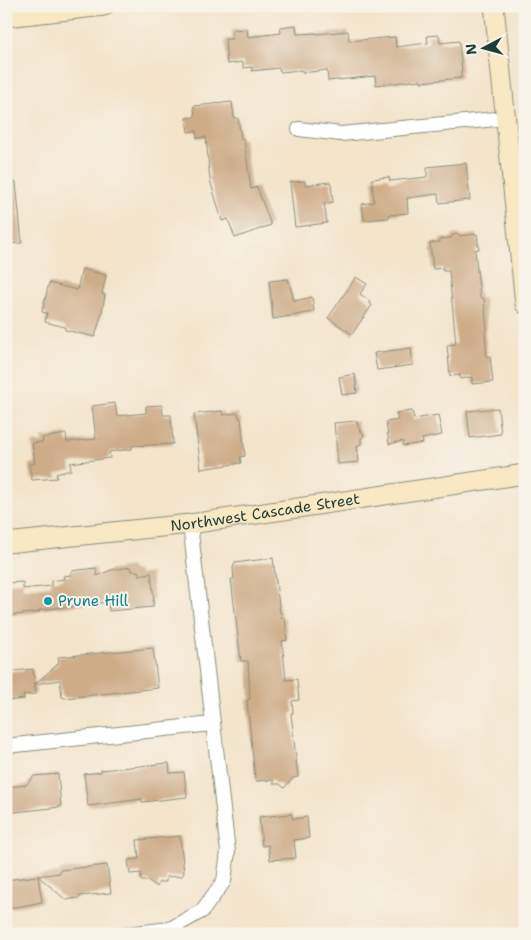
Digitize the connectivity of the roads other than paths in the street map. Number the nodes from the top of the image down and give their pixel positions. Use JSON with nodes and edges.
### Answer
{"nodes":[{"id":1,"x":104,"y":6,"type":"edge"},
{"id":2,"x":494,"y":6,"type":"edge"},
{"id":3,"x":6,"y":17,"type":"edge"},
{"id":4,"x":506,"y":118,"type":"junction"},
{"id":5,"x":299,"y":128,"type":"dead end"},
{"id":6,"x":525,"y":304,"type":"edge"},
{"id":7,"x":525,"y":474,"type":"edge"},
{"id":8,"x":190,"y":524,"type":"junction"},
{"id":9,"x":6,"y":543,"type":"edge"},
{"id":10,"x":212,"y":724,"type":"junction"},
{"id":11,"x":6,"y":746,"type":"edge"},
{"id":12,"x":128,"y":934,"type":"edge"}],
"edges":[{"from":1,"to":3,"type":"street"},
{"from":2,"to":4,"type":"street"},
{"from":4,"to":5,"type":"street"},
{"from":4,"to":6,"type":"street"},
{"from":7,"to":8,"type":"street","name":"Northwest Cascade Street"},
{"from":8,"to":9,"type":"street","name":"Northwest Cascade Street"},
{"from":8,"to":10,"type":"street"},
{"from":10,"to":11,"type":"street"},
{"from":10,"to":12,"type":"street"}]}
